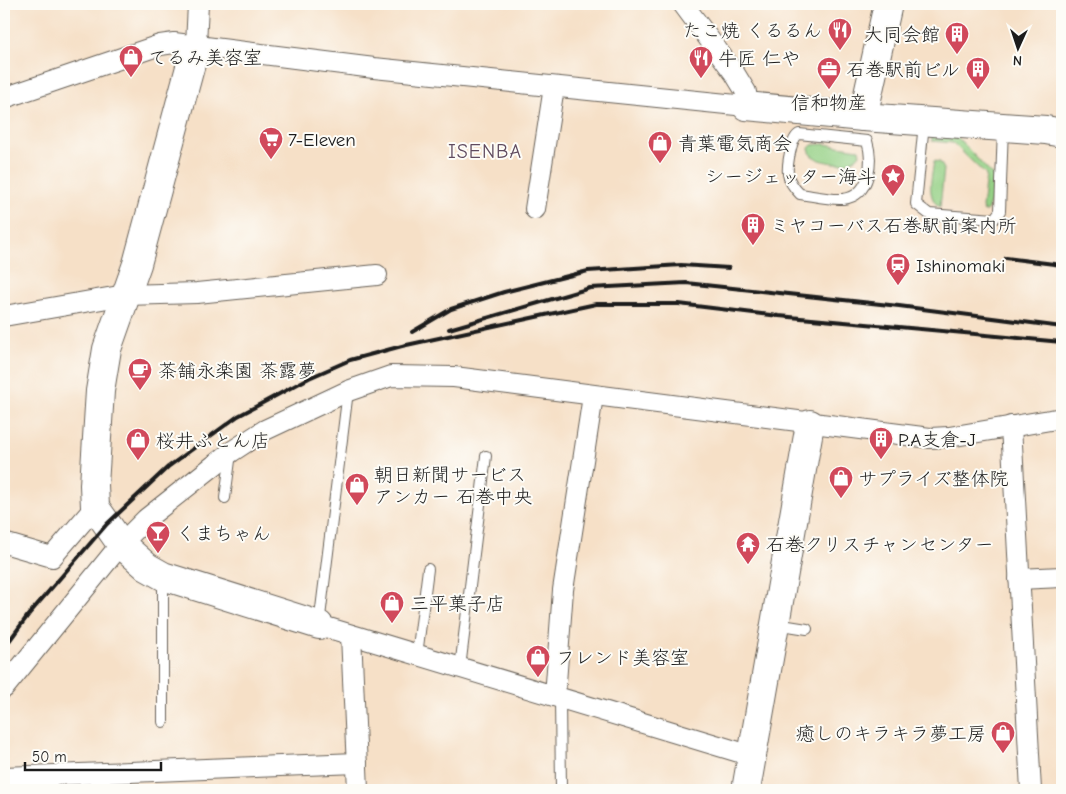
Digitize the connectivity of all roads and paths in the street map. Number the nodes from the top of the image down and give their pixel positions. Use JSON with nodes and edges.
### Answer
{"nodes":[{"id":1,"x":198,"y":4,"type":"edge"},
{"id":2,"x":683,"y":4,"type":"edge"},
{"id":3,"x":888,"y":4,"type":"edge"},
{"id":4,"x":196,"y":45,"type":"junction"},
{"id":5,"x":554,"y":87,"type":"junction"},
{"id":6,"x":4,"y":98,"type":"edge"},
{"id":7,"x":746,"y":106,"type":"junction"},
{"id":8,"x":924,"y":121,"type":"junction"},
{"id":9,"x":1003,"y":126,"type":"junction"},
{"id":10,"x":861,"y":129,"type":"junction"},
{"id":11,"x":1062,"y":133,"type":"edge"},
{"id":12,"x":535,"y":209,"type":"dead end"},
{"id":13,"x":378,"y":276,"type":"dead end"},
{"id":14,"x":125,"y":295,"type":"junction"},
{"id":15,"x":4,"y":316,"type":"edge"},
{"id":16,"x":348,"y":390,"type":"junction"},
{"id":17,"x":593,"y":396,"type":"junction"},
{"id":18,"x":1062,"y":418,"type":"edge"},
{"id":19,"x":810,"y":424,"type":"junction"},
{"id":20,"x":1012,"y":426,"type":"junction"},
{"id":21,"x":231,"y":452,"type":"junction"},
{"id":22,"x":486,"y":456,"type":"dead end"},
{"id":23,"x":226,"y":498,"type":"dead end"},
{"id":24,"x":96,"y":507,"type":"junction"},
{"id":25,"x":4,"y":542,"type":"edge"},
{"id":26,"x":121,"y":544,"type":"junction"},
{"id":27,"x":428,"y":569,"type":"dead end"},
{"id":28,"x":163,"y":576,"type":"junction"},
{"id":29,"x":1062,"y":577,"type":"edge"},
{"id":30,"x":1019,"y":580,"type":"junction"},
{"id":31,"x":775,"y":624,"type":"junction"},
{"id":32,"x":319,"y":626,"type":"junction"},
{"id":33,"x":807,"y":629,"type":"dead end"},
{"id":34,"x":351,"y":635,"type":"junction"},
{"id":35,"x":417,"y":655,"type":"junction"},
{"id":36,"x":460,"y":668,"type":"junction"},
{"id":37,"x":4,"y":688,"type":"edge"},
{"id":38,"x":557,"y":697,"type":"junction"},
{"id":39,"x":163,"y":722,"type":"dead end"},
{"id":40,"x":752,"y":756,"type":"junction"},
{"id":41,"x":357,"y":763,"type":"junction"},
{"id":42,"x":4,"y":777,"type":"edge"},
{"id":43,"x":358,"y":790,"type":"edge"},
{"id":44,"x":561,"y":790,"type":"edge"},
{"id":45,"x":746,"y":790,"type":"edge"},
{"id":46,"x":1031,"y":790,"type":"edge"}],
"edges":[{"from":1,"to":4,"type":"street"},
{"from":2,"to":7,"type":"street"},
{"from":3,"to":10,"type":"street"},
{"from":4,"to":5,"type":"street"},
{"from":4,"to":6,"type":"street"},
{"from":4,"to":14,"type":"street"},
{"from":5,"to":7,"type":"street"},
{"from":5,"to":12,"type":"street"},
{"from":7,"to":10,"type":"street"},
{"from":8,"to":9,"type":"street"},
{"from":8,"to":9,"type":"lane"},
{"from":8,"to":10,"type":"street"},
{"from":9,"to":11,"type":"street"},
{"from":10,"to":10,"type":"lane"},
{"from":13,"to":14,"type":"street"},
{"from":14,"to":15,"type":"street"},
{"from":14,"to":24,"type":"street"},
{"from":16,"to":17,"type":"street"},
{"from":16,"to":21,"type":"street"},
{"from":16,"to":32,"type":"lane"},
{"from":17,"to":19,"type":"street"},
{"from":17,"to":38,"type":"street"},
{"from":18,"to":20,"type":"street"},
{"from":19,"to":20,"type":"street"},
{"from":19,"to":31,"type":"street"},
{"from":20,"to":30,"type":"street"},
{"from":21,"to":23,"type":"lane"},
{"from":21,"to":26,"type":"street"},
{"from":22,"to":36,"type":"lane"},
{"from":24,"to":25,"type":"street"},
{"from":24,"to":26,"type":"street"},
{"from":26,"to":28,"type":"street"},
{"from":26,"to":37,"type":"street"},
{"from":27,"to":35,"type":"lane"},
{"from":28,"to":32,"type":"street"},
{"from":28,"to":39,"type":"lane"},
{"from":29,"to":30,"type":"street"},
{"from":30,"to":46,"type":"street"},
{"from":31,"to":33,"type":"lane"},
{"from":31,"to":40,"type":"street"},
{"from":32,"to":34,"type":"street"},
{"from":34,"to":35,"type":"street"},
{"from":34,"to":41,"type":"street"},
{"from":35,"to":36,"type":"street"},
{"from":36,"to":38,"type":"street"},
{"from":38,"to":40,"type":"street"},
{"from":38,"to":44,"type":"lane"},
{"from":40,"to":45,"type":"street"},
{"from":41,"to":42,"type":"street"},
{"from":41,"to":43,"type":"street"}]}
